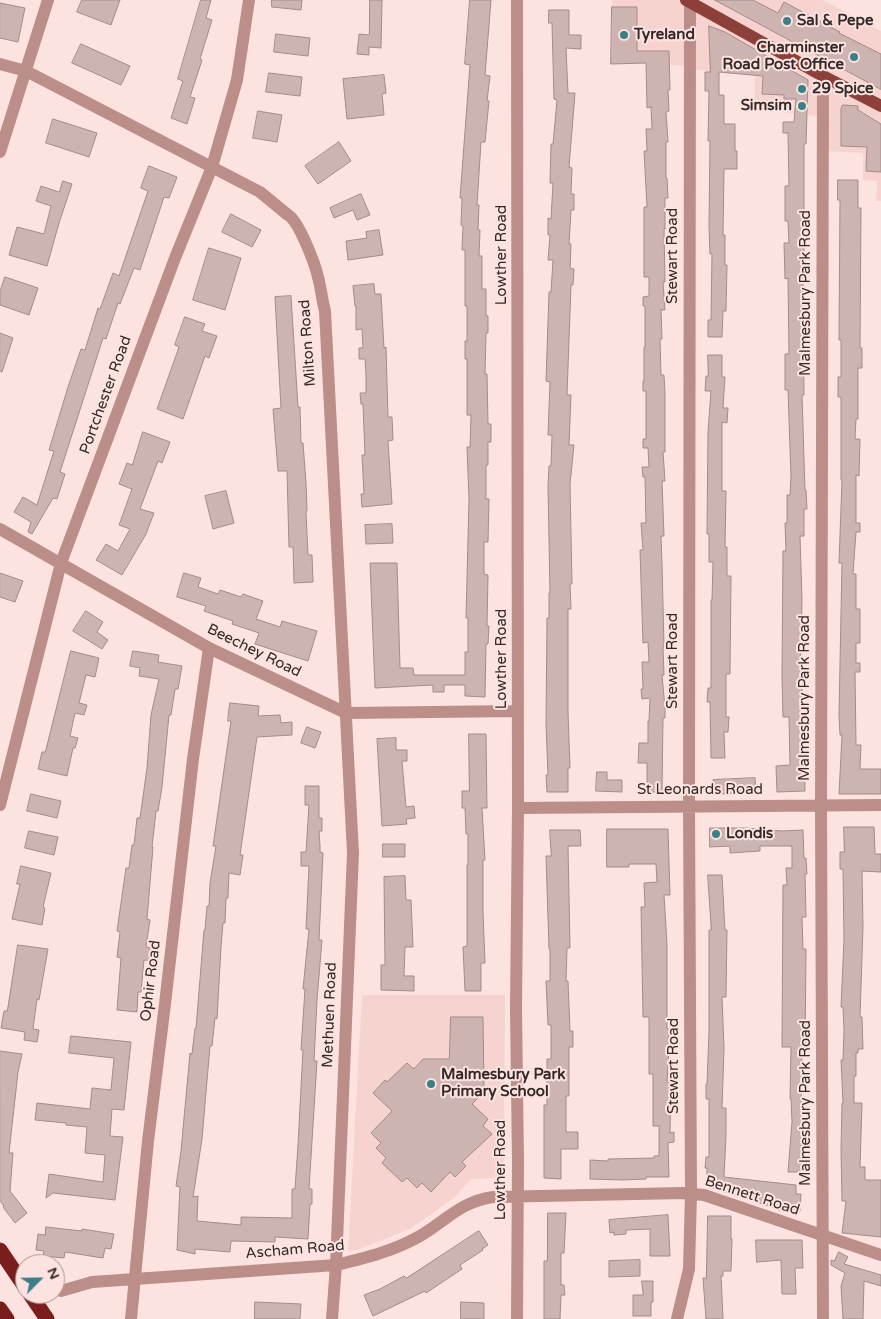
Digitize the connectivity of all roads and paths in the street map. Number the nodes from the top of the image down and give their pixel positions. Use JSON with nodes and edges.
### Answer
{"nodes":[{"id":1,"x":48,"y":0,"type":"edge"},
{"id":2,"x":249,"y":0,"type":"edge"},
{"id":3,"x":517,"y":0,"type":"edge"},
{"id":4,"x":688,"y":1,"type":"edge"},
{"id":5,"x":0,"y":64,"type":"edge"},
{"id":6,"x":26,"y":71,"type":"junction"},
{"id":7,"x":823,"y":76,"type":"junction"},
{"id":8,"x":881,"y":106,"type":"edge"},
{"id":9,"x":0,"y":152,"type":"edge"},
{"id":10,"x":212,"y":167,"type":"junction"},
{"id":11,"x":0,"y":529,"type":"edge"},
{"id":12,"x":61,"y":564,"type":"junction"},
{"id":13,"x":209,"y":648,"type":"junction"},
{"id":14,"x":518,"y":711,"type":"junction"},
{"id":15,"x":346,"y":713,"type":"junction"},
{"id":16,"x":0,"y":805,"type":"edge"},
{"id":17,"x":881,"y":805,"type":"edge"},
{"id":18,"x":689,"y":806,"type":"junction"},
{"id":19,"x":821,"y":806,"type":"junction"},
{"id":20,"x":518,"y":808,"type":"junction"},
{"id":21,"x":691,"y":1194,"type":"junction"},
{"id":22,"x":518,"y":1197,"type":"junction"},
{"id":23,"x":823,"y":1236,"type":"junction"},
{"id":24,"x":0,"y":1250,"type":"edge"},
{"id":25,"x":881,"y":1255,"type":"edge"},
{"id":26,"x":336,"y":1265,"type":"junction"},
{"id":27,"x":15,"y":1272,"type":"edge"},
{"id":28,"x":135,"y":1279,"type":"junction"},
{"id":29,"x":65,"y":1290,"type":"edge"},
{"id":30,"x":37,"y":1304,"type":"edge"},
{"id":31,"x":0,"y":1310,"type":"edge"},
{"id":32,"x":7,"y":1319,"type":"edge"},
{"id":33,"x":47,"y":1319,"type":"edge"},
{"id":34,"x":130,"y":1319,"type":"edge"},
{"id":35,"x":332,"y":1319,"type":"edge"},
{"id":36,"x":517,"y":1319,"type":"edge"},
{"id":37,"x":677,"y":1319,"type":"edge"},
{"id":38,"x":823,"y":1319,"type":"edge"}],
"edges":[{"from":1,"to":6,"type":"street"},
{"from":2,"to":10,"type":"street","name":"Portchester Road"},
{"from":3,"to":14,"type":"street","name":"Lowther Road"},
{"from":4,"to":7,"type":"main road"},
{"from":4,"to":18,"type":"street","name":"Stewart Road"},
{"from":5,"to":6,"type":"street","name":"Milton Road"},
{"from":6,"to":9,"type":"street"},
{"from":6,"to":10,"type":"street","name":"Milton Road"},
{"from":7,"to":8,"type":"main road"},
{"from":7,"to":19,"type":"street","name":"Malmesbury Park Road"},
{"from":10,"to":12,"type":"street","name":"Portchester Road"},
{"from":10,"to":15,"type":"street","name":"Milton Road"},
{"from":11,"to":12,"type":"street","name":"Beechey Road"},
{"from":12,"to":13,"type":"street","name":"Beechey Road"},
{"from":12,"to":16,"type":"street","name":"Portchester Road"},
{"from":13,"to":15,"type":"street","name":"Beechey Road"},
{"from":13,"to":28,"type":"street","name":"Ophir Road"},
{"from":14,"to":15,"type":"street","name":"Beechey Road"},
{"from":14,"to":20,"type":"street","name":"Lowther Road"},
{"from":15,"to":26,"type":"street","name":"Methuen Road"},
{"from":17,"to":19,"type":"street","name":"St Leonards Road"},
{"from":18,"to":19,"type":"street","name":"St Leonards Road"},
{"from":18,"to":20,"type":"street","name":"St Leonards Road"},
{"from":18,"to":21,"type":"street","name":"Stewart Road"},
{"from":19,"to":23,"type":"street","name":"Malmesbury Park Road"},
{"from":20,"to":22,"type":"street","name":"Lowther Road"},
{"from":21,"to":22,"type":"street","name":"Bennett Road"},
{"from":21,"to":23,"type":"street","name":"Bennett Road"},
{"from":21,"to":37,"type":"street","name":"Stewart Road"},
{"from":22,"to":26,"type":"street","name":"Ascham Road"},
{"from":22,"to":36,"type":"street","name":"Lowther Road"},
{"from":23,"to":25,"type":"street","name":"Bennett Road"},
{"from":23,"to":38,"type":"street","name":"Malmesbury Park Road"},
{"from":24,"to":27,"type":"highway"},
{"from":26,"to":28,"type":"street","name":"Ascham Road"},
{"from":26,"to":35,"type":"street","name":"Methuen Road"},
{"from":28,"to":29,"type":"street","name":"Ascham Road"},
{"from":28,"to":34,"type":"street","name":"Ophir Road"},
{"from":30,"to":33,"type":"highway"},
{"from":31,"to":32,"type":"highway"}]}
